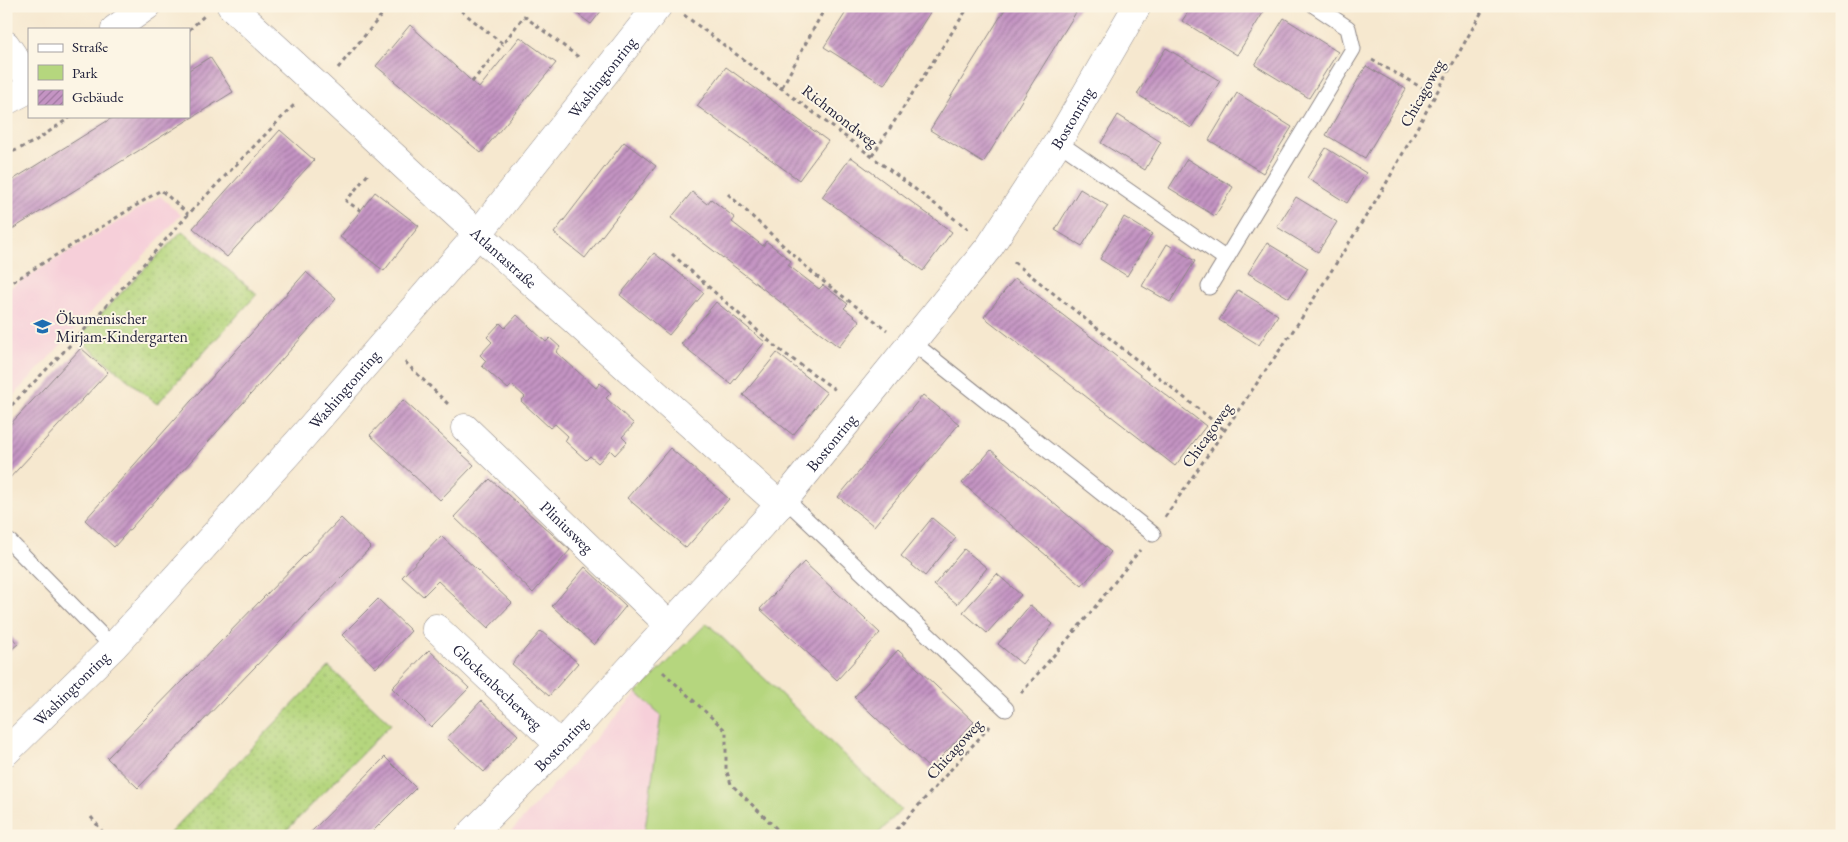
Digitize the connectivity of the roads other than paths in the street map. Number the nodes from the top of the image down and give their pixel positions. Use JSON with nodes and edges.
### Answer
{"nodes":[{"id":1,"x":147,"y":6,"type":"edge"},
{"id":2,"x":231,"y":6,"type":"edge"},
{"id":3,"x":1137,"y":6,"type":"edge"},
{"id":4,"x":1315,"y":6,"type":"edge"},
{"id":5,"x":669,"y":8,"type":"edge"},
{"id":6,"x":116,"y":28,"type":"edge"},
{"id":7,"x":6,"y":45,"type":"edge"},
{"id":8,"x":28,"y":78,"type":"edge"},
{"id":9,"x":28,"y":90,"type":"edge"},
{"id":10,"x":6,"y":101,"type":"edge"},
{"id":11,"x":1058,"y":142,"type":"junction"},
{"id":12,"x":478,"y":234,"type":"junction"},
{"id":13,"x":1226,"y":259,"type":"junction"},
{"id":14,"x":1209,"y":287,"type":"dead end"},
{"id":15,"x":912,"y":342,"type":"junction"},
{"id":16,"x":465,"y":428,"type":"road end"},
{"id":17,"x":783,"y":502,"type":"junction"},
{"id":18,"x":1153,"y":534,"type":"road end"},
{"id":19,"x":10,"y":542,"type":"dead end"},
{"id":20,"x":670,"y":626,"type":"junction"},
{"id":21,"x":436,"y":628,"type":"dead end"},
{"id":22,"x":113,"y":646,"type":"junction"},
{"id":23,"x":1006,"y":709,"type":"road end"},
{"id":24,"x":560,"y":746,"type":"junction"},
{"id":25,"x":6,"y":752,"type":"edge"},
{"id":26,"x":469,"y":836,"type":"edge"}],
"edges":[{"from":1,"to":6,"type":"street"},
{"from":2,"to":12,"type":"street","name":"Atlantastraße"},
{"from":3,"to":11,"type":"street","name":"Bostonring"},
{"from":4,"to":13,"type":"lane"},
{"from":5,"to":12,"type":"street","name":"Washingtonring"},
{"from":7,"to":8,"type":"street"},
{"from":9,"to":10,"type":"street"},
{"from":11,"to":13,"type":"lane"},
{"from":11,"to":15,"type":"street","name":"Bostonring"},
{"from":12,"to":17,"type":"street","name":"Atlantastraße"},
{"from":12,"to":22,"type":"street","name":"Washingtonring"},
{"from":13,"to":14,"type":"lane"},
{"from":15,"to":17,"type":"street","name":"Bostonring"},
{"from":15,"to":18,"type":"lane"},
{"from":16,"to":20,"type":"street","name":"Pliniusweg"},
{"from":17,"to":20,"type":"street","name":"Bostonring"},
{"from":17,"to":23,"type":"lane"},
{"from":19,"to":22,"type":"lane"},
{"from":20,"to":24,"type":"street","name":"Bostonring"},
{"from":21,"to":24,"type":"street","name":"Glockenbecherweg"},
{"from":22,"to":25,"type":"street","name":"Washingtonring"},
{"from":24,"to":26,"type":"street","name":"Bostonring"}]}
